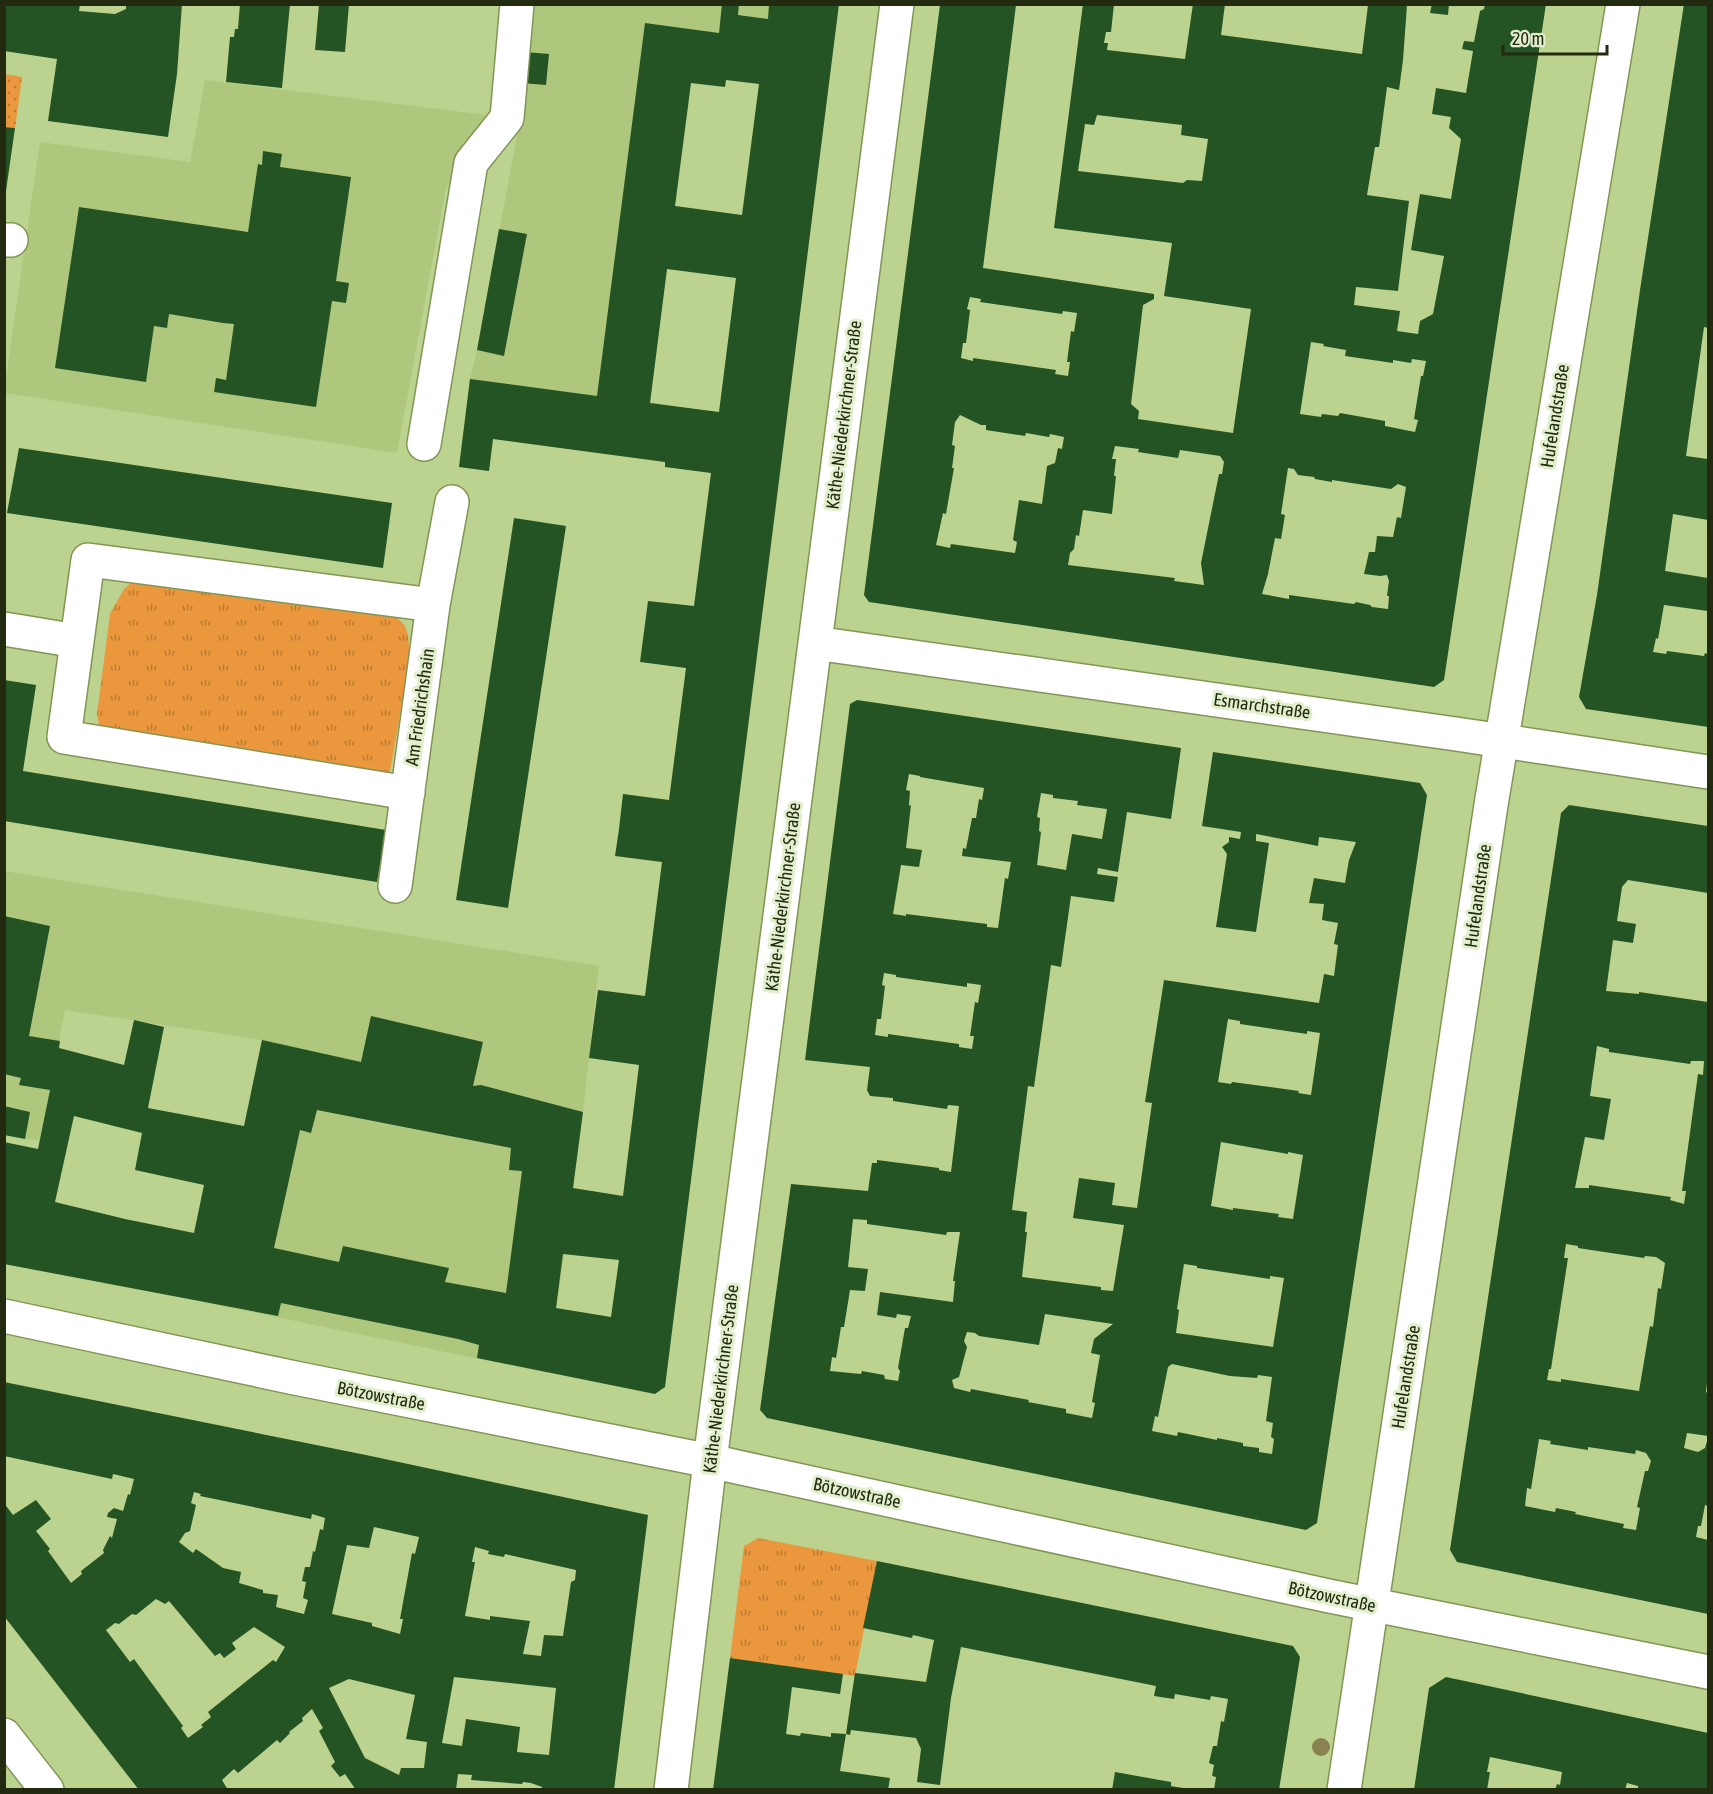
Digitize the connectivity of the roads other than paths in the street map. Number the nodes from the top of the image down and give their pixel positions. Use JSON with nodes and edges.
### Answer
{"nodes":[{"id":1,"x":518,"y":4,"type":"edge"},
{"id":2,"x":897,"y":4,"type":"edge"},
{"id":3,"x":1623,"y":4,"type":"edge"},
{"id":4,"x":424,"y":444,"type":"dead end"},
{"id":5,"x":452,"y":502,"type":"dead end"},
{"id":6,"x":433,"y":605,"type":"junction"},
{"id":7,"x":4,"y":629,"type":"edge"},
{"id":8,"x":77,"y":641,"type":"junction"},
{"id":9,"x":815,"y":643,"type":"junction"},
{"id":10,"x":1502,"y":741,"type":"junction"},
{"id":11,"x":1708,"y":772,"type":"edge"},
{"id":12,"x":408,"y":793,"type":"junction"},
{"id":13,"x":395,"y":886,"type":"dead end"},
{"id":14,"x":4,"y":1316,"type":"edge"},
{"id":15,"x":710,"y":1461,"type":"junction"},
{"id":16,"x":1372,"y":1606,"type":"junction"},
{"id":17,"x":1708,"y":1672,"type":"edge"},
{"id":18,"x":4,"y":1735,"type":"edge"},
{"id":19,"x":47,"y":1790,"type":"edge"},
{"id":20,"x":671,"y":1790,"type":"edge"},
{"id":21,"x":1344,"y":1790,"type":"edge"}],
"edges":[{"from":1,"to":4,"type":"street"},
{"from":2,"to":9,"type":"street","name":"Käthe-Niederkirchner-Straße"},
{"from":3,"to":10,"type":"street","name":"Hufelandstraße"},
{"from":5,"to":6,"type":"street","name":"Am Friedrichshain"},
{"from":6,"to":8,"type":"street"},
{"from":6,"to":12,"type":"street","name":"Am Friedrichshain"},
{"from":7,"to":8,"type":"street"},
{"from":8,"to":12,"type":"street"},
{"from":9,"to":10,"type":"street","name":"Esmarchstraße"},
{"from":9,"to":15,"type":"street","name":"Käthe-Niederkirchner-Straße"},
{"from":10,"to":11,"type":"street","name":"Esmarchstraße"},
{"from":10,"to":16,"type":"street","name":"Hufelandstraße"},
{"from":12,"to":13,"type":"street","name":"Am Friedrichshain"},
{"from":14,"to":15,"type":"street","name":"Bötzowstraße"},
{"from":15,"to":16,"type":"street","name":"Bötzowstraße"},
{"from":15,"to":20,"type":"street","name":"Käthe-Niederkirchner-Straße"},
{"from":16,"to":17,"type":"street","name":"Bötzowstraße"},
{"from":16,"to":21,"type":"street","name":"Hufelandstraße"},
{"from":18,"to":19,"type":"street"}]}
